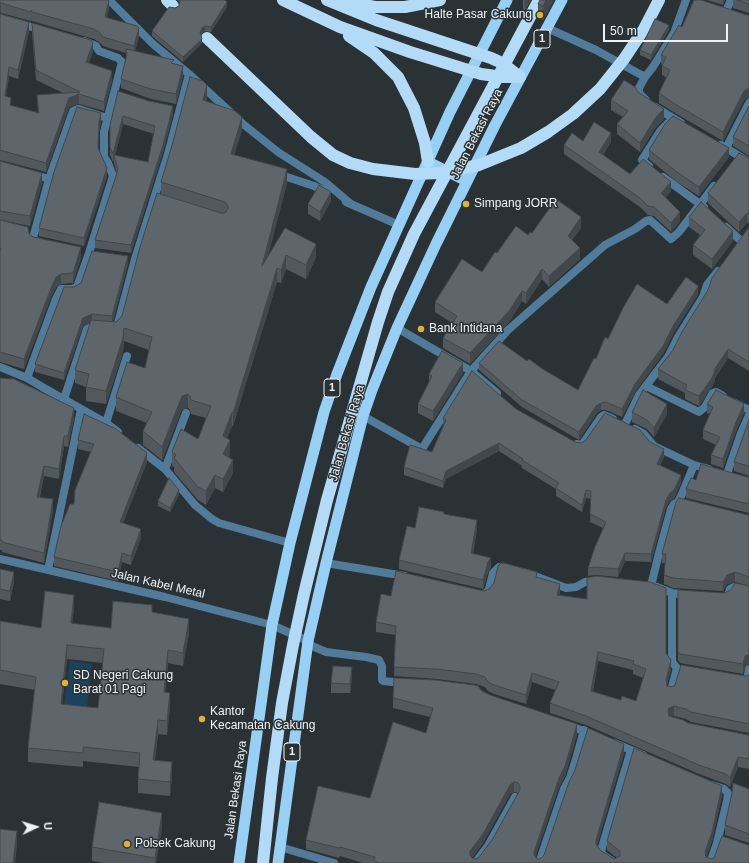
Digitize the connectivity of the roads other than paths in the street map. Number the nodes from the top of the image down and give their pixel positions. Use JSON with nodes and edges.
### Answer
{"nodes":[{"id":1,"x":110,"y":0,"type":"edge"},
{"id":2,"x":283,"y":0,"type":"edge"},
{"id":3,"x":327,"y":0,"type":"edge"},
{"id":4,"x":340,"y":0,"type":"edge"},
{"id":5,"x":440,"y":0,"type":"edge"},
{"id":6,"x":507,"y":0,"type":"edge"},
{"id":7,"x":539,"y":0,"type":"edge"},
{"id":8,"x":562,"y":0,"type":"edge"},
{"id":9,"x":659,"y":0,"type":"edge"},
{"id":10,"x":686,"y":0,"type":"edge"},
{"id":11,"x":731,"y":0,"type":"edge"},
{"id":12,"x":727,"y":12,"type":"edge"},
{"id":13,"x":0,"y":18,"type":"edge"},
{"id":14,"x":318,"y":18,"type":"junction"},
{"id":15,"x":547,"y":28,"type":"junction"},
{"id":16,"x":50,"y":32,"type":"edge"},
{"id":17,"x":207,"y":38,"type":"dead end"},
{"id":18,"x":79,"y":40,"type":"edge"},
{"id":19,"x":480,"y":53,"type":"junction"},
{"id":20,"x":471,"y":71,"type":"junction"},
{"id":21,"x":189,"y":74,"type":"junction"},
{"id":22,"x":520,"y":77,"type":"junction"},
{"id":23,"x":645,"y":77,"type":"junction"},
{"id":24,"x":749,"y":103,"type":"edge"},
{"id":25,"x":107,"y":118,"type":"junction"},
{"id":26,"x":672,"y":118,"type":"junction"},
{"id":27,"x":691,"y":129,"type":"edge"},
{"id":28,"x":715,"y":142,"type":"edge"},
{"id":29,"x":726,"y":148,"type":"junction"},
{"id":30,"x":743,"y":159,"type":"edge"},
{"id":31,"x":428,"y":162,"type":"junction"},
{"id":32,"x":21,"y":171,"type":"edge"},
{"id":33,"x":287,"y":177,"type":"edge"},
{"id":34,"x":49,"y":179,"type":"junction"},
{"id":35,"x":720,"y":179,"type":"edge"},
{"id":36,"x":467,"y":181,"type":"junction"},
{"id":37,"x":700,"y":203,"type":"junction"},
{"id":38,"x":351,"y":204,"type":"junction"},
{"id":39,"x":710,"y":212,"type":"edge"},
{"id":40,"x":719,"y":220,"type":"edge"},
{"id":41,"x":399,"y":225,"type":"junction"},
{"id":42,"x":741,"y":240,"type":"edge"},
{"id":43,"x":50,"y":244,"type":"edge"},
{"id":44,"x":724,"y":262,"type":"edge"},
{"id":45,"x":397,"y":328,"type":"junction"},
{"id":46,"x":127,"y":356,"type":"dead end"},
{"id":47,"x":0,"y":367,"type":"edge"},
{"id":48,"x":471,"y":371,"type":"junction"},
{"id":49,"x":27,"y":378,"type":"junction"},
{"id":50,"x":646,"y":386,"type":"junction"},
{"id":51,"x":64,"y":399,"type":"junction"},
{"id":52,"x":504,"y":400,"type":"edge"},
{"id":53,"x":81,"y":409,"type":"junction"},
{"id":54,"x":749,"y":410,"type":"edge"},
{"id":55,"x":186,"y":413,"type":"dead end"},
{"id":56,"x":749,"y":415,"type":"edge"},
{"id":57,"x":363,"y":416,"type":"junction"},
{"id":58,"x":106,"y":423,"type":"junction"},
{"id":59,"x":625,"y":424,"type":"junction"},
{"id":60,"x":122,"y":436,"type":"edge"},
{"id":61,"x":572,"y":442,"type":"edge"},
{"id":62,"x":134,"y":445,"type":"edge"},
{"id":63,"x":694,"y":465,"type":"junction"},
{"id":64,"x":166,"y":469,"type":"junction"},
{"id":65,"x":290,"y":543,"type":"junction"},
{"id":66,"x":0,"y":559,"type":"edge"},
{"id":67,"x":326,"y":563,"type":"junction"},
{"id":68,"x":48,"y":570,"type":"junction"},
{"id":69,"x":416,"y":578,"type":"edge"},
{"id":70,"x":608,"y":582,"type":"edge"},
{"id":71,"x":749,"y":591,"type":"edge"},
{"id":72,"x":672,"y":593,"type":"junction"},
{"id":73,"x":482,"y":594,"type":"edge"},
{"id":74,"x":698,"y":595,"type":"edge"},
{"id":75,"x":710,"y":596,"type":"edge"},
{"id":76,"x":272,"y":625,"type":"junction"},
{"id":77,"x":308,"y":640,"type":"junction"},
{"id":78,"x":749,"y":669,"type":"edge"},
{"id":79,"x":732,"y":678,"type":"edge"},
{"id":80,"x":413,"y":684,"type":"edge"},
{"id":81,"x":671,"y":691,"type":"edge"},
{"id":82,"x":557,"y":722,"type":"edge"},
{"id":83,"x":584,"y":730,"type":"junction"},
{"id":84,"x":631,"y":750,"type":"junction"},
{"id":85,"x":653,"y":759,"type":"edge"},
{"id":86,"x":704,"y":782,"type":"edge"},
{"id":87,"x":515,"y":797,"type":"edge"},
{"id":88,"x":280,"y":847,"type":"junction"},
{"id":89,"x":239,"y":863,"type":"edge"},
{"id":90,"x":263,"y":863,"type":"edge"},
{"id":91,"x":278,"y":863,"type":"edge"},
{"id":92,"x":334,"y":863,"type":"edge"},
{"id":93,"x":475,"y":863,"type":"edge"},
{"id":94,"x":539,"y":863,"type":"edge"},
{"id":95,"x":615,"y":863,"type":"edge"},
{"id":96,"x":710,"y":863,"type":"edge"}],
"edges":[{"from":1,"to":21,"type":"street"},
{"from":2,"to":14,"type":"highway"},
{"from":3,"to":19,"type":"highway"},
{"from":4,"to":5,"type":"highway"},
{"from":6,"to":19,"type":"highway","name":"Jalan Bekasi Raya","number":"1"},
{"from":7,"to":90,"type":"highway","bridge":true},
{"from":8,"to":15,"type":"highway","name":"Jalan Bekasi Raya","number":"1"},
{"from":9,"to":17,"type":"highway","bridge":true},
{"from":10,"to":23,"type":"street"},
{"from":11,"to":12,"type":"street"},
{"from":13,"to":16,"type":"street"},
{"from":14,"to":20,"type":"highway"},
{"from":14,"to":31,"type":"highway"},
{"from":15,"to":22,"type":"highway","name":"Jalan Bekasi Raya","number":"1"},
{"from":15,"to":23,"type":"street"},
{"from":18,"to":25,"type":"street"},
{"from":19,"to":20,"type":"highway","name":"Jalan Bekasi Raya","number":"1"},
{"from":19,"to":22,"type":"highway"},
{"from":20,"to":22,"type":"highway"},
{"from":20,"to":31,"type":"highway","name":"Jalan Bekasi Raya","number":"1"},
{"from":21,"to":38,"type":"street"},
{"from":21,"to":51,"type":"street"},
{"from":22,"to":36,"type":"highway","name":"Jalan Bekasi Raya","number":"1"},
{"from":23,"to":26,"type":"street"},
{"from":24,"to":29,"type":"street"},
{"from":25,"to":34,"type":"street"},
{"from":25,"to":49,"type":"street"},
{"from":26,"to":27,"type":"street"},
{"from":26,"to":37,"type":"street"},
{"from":28,"to":29,"type":"street"},
{"from":29,"to":30,"type":"street"},
{"from":31,"to":36,"type":"highway"},
{"from":31,"to":41,"type":"highway","name":"Jalan Bekasi Raya","number":"1"},
{"from":32,"to":34,"type":"street"},
{"from":33,"to":38,"type":"street"},
{"from":34,"to":43,"type":"street"},
{"from":35,"to":37,"type":"street"},
{"from":36,"to":45,"type":"highway","name":"Jalan Bekasi Raya","number":"1"},
{"from":37,"to":39,"type":"street"},
{"from":37,"to":48,"type":"street"},
{"from":38,"to":41,"type":"street"},
{"from":40,"to":42,"type":"street"},
{"from":41,"to":65,"type":"highway","name":"Jalan Bekasi Raya","number":"1"},
{"from":44,"to":50,"type":"street"},
{"from":45,"to":48,"type":"street"},
{"from":45,"to":57,"type":"highway","name":"Jalan Bekasi Raya","number":"1"},
{"from":46,"to":58,"type":"street"},
{"from":47,"to":49,"type":"street"},
{"from":48,"to":52,"type":"street"},
{"from":48,"to":57,"type":"street"},
{"from":49,"to":51,"type":"street"},
{"from":50,"to":54,"type":"street"},
{"from":50,"to":59,"type":"street"},
{"from":51,"to":53,"type":"street"},
{"from":53,"to":58,"type":"street"},
{"from":53,"to":68,"type":"street"},
{"from":55,"to":64,"type":"street"},
{"from":56,"to":63,"type":"street"},
{"from":57,"to":67,"type":"highway","name":"Jalan Bekasi Raya","number":"1"},
{"from":58,"to":60,"type":"street"},
{"from":59,"to":61,"type":"street"},
{"from":59,"to":63,"type":"street"},
{"from":62,"to":64,"type":"street"},
{"from":63,"to":72,"type":"street"},
{"from":64,"to":65,"type":"street"},
{"from":65,"to":76,"type":"highway","name":"Jalan Bekasi Raya","number":"1"},
{"from":66,"to":68,"type":"street","name":"Jalan Kabel Metal"},
{"from":67,"to":69,"type":"street"},
{"from":67,"to":77,"type":"highway","name":"Jalan Bekasi Raya","number":"1"},
{"from":68,"to":76,"type":"street","name":"Jalan Kabel Metal"},
{"from":70,"to":73,"type":"street"},
{"from":71,"to":75,"type":"street"},
{"from":72,"to":74,"type":"street"},
{"from":72,"to":81,"type":"street"},
{"from":76,"to":77,"type":"street","name":"Jalan Kabel Metal"},
{"from":76,"to":89,"type":"highway","name":"Jalan Bekasi Raya","number":"1"},
{"from":77,"to":80,"type":"street","name":"Jalan Kabel Metal"},
{"from":77,"to":88,"type":"highway","name":"Jalan Bekasi Raya","number":"1"},
{"from":78,"to":79,"type":"street"},
{"from":82,"to":83,"type":"street"},
{"from":83,"to":84,"type":"street"},
{"from":83,"to":94,"type":"street"},
{"from":84,"to":85,"type":"street"},
{"from":84,"to":95,"type":"street"},
{"from":86,"to":96,"type":"street"},
{"from":87,"to":93,"type":"street"},
{"from":88,"to":91,"type":"highway","name":"Jalan Bekasi Raya","number":"1"},
{"from":88,"to":92,"type":"street"}]}
